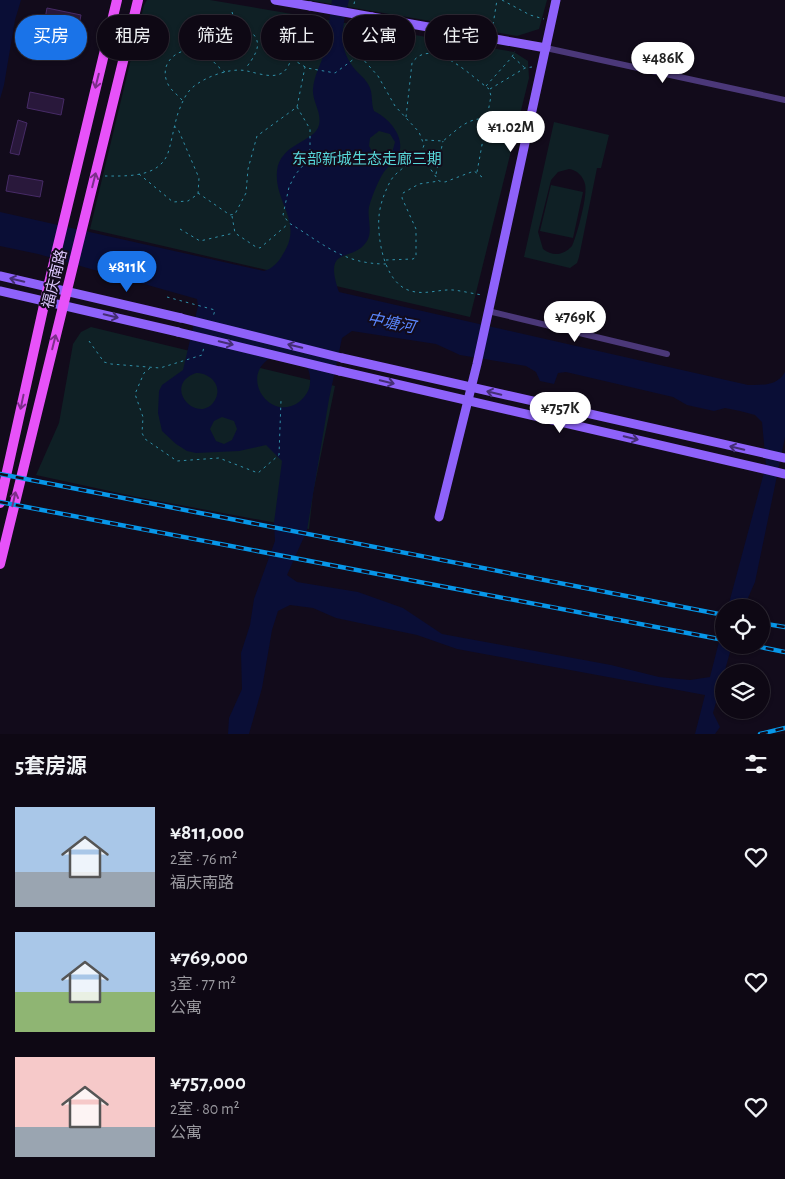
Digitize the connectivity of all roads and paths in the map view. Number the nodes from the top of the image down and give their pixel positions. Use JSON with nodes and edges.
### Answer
{"nodes":[{"id":1,"x":116,"y":0,"type":"edge"},
{"id":2,"x":138,"y":0,"type":"edge"},
{"id":3,"x":275,"y":0,"type":"edge"},
{"id":4,"x":355,"y":0,"type":"edge"},
{"id":5,"x":497,"y":0,"type":"edge"},
{"id":6,"x":502,"y":0,"type":"edge"},
{"id":7,"x":556,"y":0,"type":"edge"},
{"id":8,"x":323,"y":9,"type":"dead end"},
{"id":9,"x":353,"y":9,"type":"dead end"},
{"id":10,"x":232,"y":12,"type":"dead end"},
{"id":11,"x":322,"y":15,"type":"edge"},
{"id":12,"x":495,"y":15,"type":"edge"},
{"id":13,"x":551,"y":21,"type":"junction"},
{"id":14,"x":425,"y":27,"type":"edge"},
{"id":15,"x":497,"y":40,"type":"edge"},
{"id":16,"x":518,"y":44,"type":"junction"},
{"id":17,"x":546,"y":48,"type":"junction"},
{"id":18,"x":512,"y":57,"type":"junction"},
{"id":19,"x":290,"y":60,"type":"edge"},
{"id":20,"x":294,"y":60,"type":"edge"},
{"id":21,"x":352,"y":60,"type":"edge"},
{"id":22,"x":364,"y":60,"type":"edge"},
{"id":23,"x":542,"y":66,"type":"junction"},
{"id":24,"x":305,"y":67,"type":"junction"},
{"id":25,"x":525,"y":68,"type":"junction"},
{"id":26,"x":245,"y":70,"type":"junction"},
{"id":27,"x":226,"y":73,"type":"junction"},
{"id":28,"x":486,"y":86,"type":"junction"},
{"id":29,"x":489,"y":89,"type":"junction"},
{"id":30,"x":183,"y":100,"type":"junction"},
{"id":31,"x":785,"y":100,"type":"edge"},
{"id":32,"x":297,"y":107,"type":"junction"},
{"id":33,"x":406,"y":118,"type":"junction"},
{"id":34,"x":486,"y":119,"type":"junction"},
{"id":35,"x":174,"y":126,"type":"junction"},
{"id":36,"x":424,"y":140,"type":"junction"},
{"id":37,"x":443,"y":141,"type":"junction"},
{"id":38,"x":418,"y":157,"type":"junction"},
{"id":39,"x":477,"y":172,"type":"junction"},
{"id":40,"x":139,"y":174,"type":"junction"},
{"id":41,"x":95,"y":176,"type":"junction"},
{"id":42,"x":436,"y":176,"type":"junction"},
{"id":43,"x":482,"y":177,"type":"dead end"},
{"id":44,"x":440,"y":181,"type":"junction"},
{"id":45,"x":198,"y":193,"type":"junction"},
{"id":46,"x":232,"y":215,"type":"junction"},
{"id":47,"x":290,"y":223,"type":"junction"},
{"id":48,"x":180,"y":229,"type":"dead end"},
{"id":49,"x":234,"y":233,"type":"junction"},
{"id":50,"x":386,"y":260,"type":"junction"},
{"id":51,"x":387,"y":264,"type":"junction"},
{"id":52,"x":0,"y":276,"type":"edge"},
{"id":53,"x":48,"y":287,"type":"junction"},
{"id":54,"x":0,"y":290,"type":"edge"},
{"id":55,"x":67,"y":291,"type":"junction"},
{"id":56,"x":167,"y":297,"type":"dead end"},
{"id":57,"x":492,"y":297,"type":"junction"},
{"id":58,"x":44,"y":301,"type":"junction"},
{"id":59,"x":192,"y":304,"type":"dead end"},
{"id":60,"x":64,"y":306,"type":"junction"},
{"id":61,"x":488,"y":312,"type":"junction"},
{"id":62,"x":89,"y":342,"type":"dead end"},
{"id":63,"x":667,"y":354,"type":"dead end"},
{"id":64,"x":182,"y":361,"type":"dead end"},
{"id":65,"x":150,"y":368,"type":"junction"},
{"id":66,"x":471,"y":387,"type":"junction"},
{"id":67,"x":281,"y":400,"type":"dead end"},
{"id":68,"x":468,"y":401,"type":"junction"},
{"id":69,"x":785,"y":458,"type":"edge"},
{"id":70,"x":785,"y":474,"type":"edge"},
{"id":71,"x":0,"y":503,"type":"edge"},
{"id":72,"x":438,"y":517,"type":"dead end"},
{"id":73,"x":0,"y":564,"type":"edge"}],
"edges":[{"from":1,"to":53,"type":"main road","name":"福庆南路","one_way":true},
{"from":2,"to":41,"type":"main road","name":"福庆南路"},
{"from":3,"to":14,"type":"main road","bridge":true},
{"from":4,"to":9,"type":"path"},
{"from":5,"to":12,"type":"path"},
{"from":6,"to":13,"type":"path"},
{"from":7,"to":13,"type":"main road"},
{"from":8,"to":11,"type":"path"},
{"from":10,"to":26,"type":"path"},
{"from":13,"to":17,"type":"main road"},
{"from":15,"to":16,"type":"main road"},
{"from":16,"to":17,"type":"main road"},
{"from":16,"to":18,"type":"path"},
{"from":17,"to":23,"type":"main road"},
{"from":17,"to":31,"type":"street"},
{"from":18,"to":25,"type":"path"},
{"from":18,"to":28,"type":"path"},
{"from":19,"to":26,"type":"path"},
{"from":20,"to":24,"type":"path"},
{"from":21,"to":24,"type":"path"},
{"from":22,"to":33,"type":"path"},
{"from":23,"to":25,"type":"path"},
{"from":23,"to":57,"type":"main road"},
{"from":24,"to":32,"type":"path"},
{"from":25,"to":29,"type":"path"},
{"from":26,"to":27,"type":"path"},
{"from":27,"to":30,"type":"path"},
{"from":27,"to":30,"type":"path"},
{"from":28,"to":29,"type":"path"},
{"from":28,"to":33,"type":"path"},
{"from":29,"to":34,"type":"path"},
{"from":30,"to":35,"type":"path"},
{"from":32,"to":46,"type":"path"},
{"from":32,"to":47,"type":"path"},
{"from":33,"to":36,"type":"path"},
{"from":34,"to":37,"type":"path"},
{"from":34,"to":39,"type":"path"},
{"from":35,"to":40,"type":"path"},
{"from":35,"to":45,"type":"path"},
{"from":36,"to":37,"type":"path"},
{"from":36,"to":38,"type":"path"},
{"from":37,"to":42,"type":"path"},
{"from":38,"to":42,"type":"path"},
{"from":38,"to":50,"type":"path"},
{"from":39,"to":43,"type":"path"},
{"from":39,"to":44,"type":"path"},
{"from":40,"to":41,"type":"path"},
{"from":40,"to":45,"type":"path"},
{"from":55,"to":41,"type":"main road","name":"福庆南路","one_way":true},
{"from":42,"to":44,"type":"path"},
{"from":44,"to":50,"type":"path"},
{"from":45,"to":46,"type":"path"},
{"from":46,"to":49,"type":"path"},
{"from":47,"to":49,"type":"path"},
{"from":47,"to":51,"type":"path"},
{"from":48,"to":49,"type":"path"},
{"from":50,"to":51,"type":"path"},
{"from":51,"to":57,"type":"path"},
{"from":53,"to":52,"type":"main road","one_way":true},
{"from":53,"to":55,"type":"main road"},
{"from":53,"to":58,"type":"main road","name":"福庆南路"},
{"from":54,"to":58,"type":"main road"},
{"from":55,"to":60,"type":"main road","name":"福庆南路"},
{"from":66,"to":55,"type":"main road","one_way":true,"bridge":true},
{"from":56,"to":59,"type":"path"},
{"from":57,"to":61,"type":"main road"},
{"from":58,"to":60,"type":"main road"},
{"from":58,"to":71,"type":"main road","name":"福庆南路","one_way":true},
{"from":60,"to":68,"type":"main road","one_way":true,"bridge":true},
{"from":73,"to":60,"type":"main road","name":"福庆南路","one_way":true},
{"from":61,"to":63,"type":"street"},
{"from":61,"to":66,"type":"main road"},
{"from":62,"to":65,"type":"path"},
{"from":64,"to":65,"type":"path"},
{"from":65,"to":67,"type":"path"},
{"from":66,"to":68,"type":"main road"},
{"from":69,"to":66,"type":"main road","one_way":true},
{"from":68,"to":70,"type":"main road","one_way":true},
{"from":68,"to":72,"type":"main road"}]}
